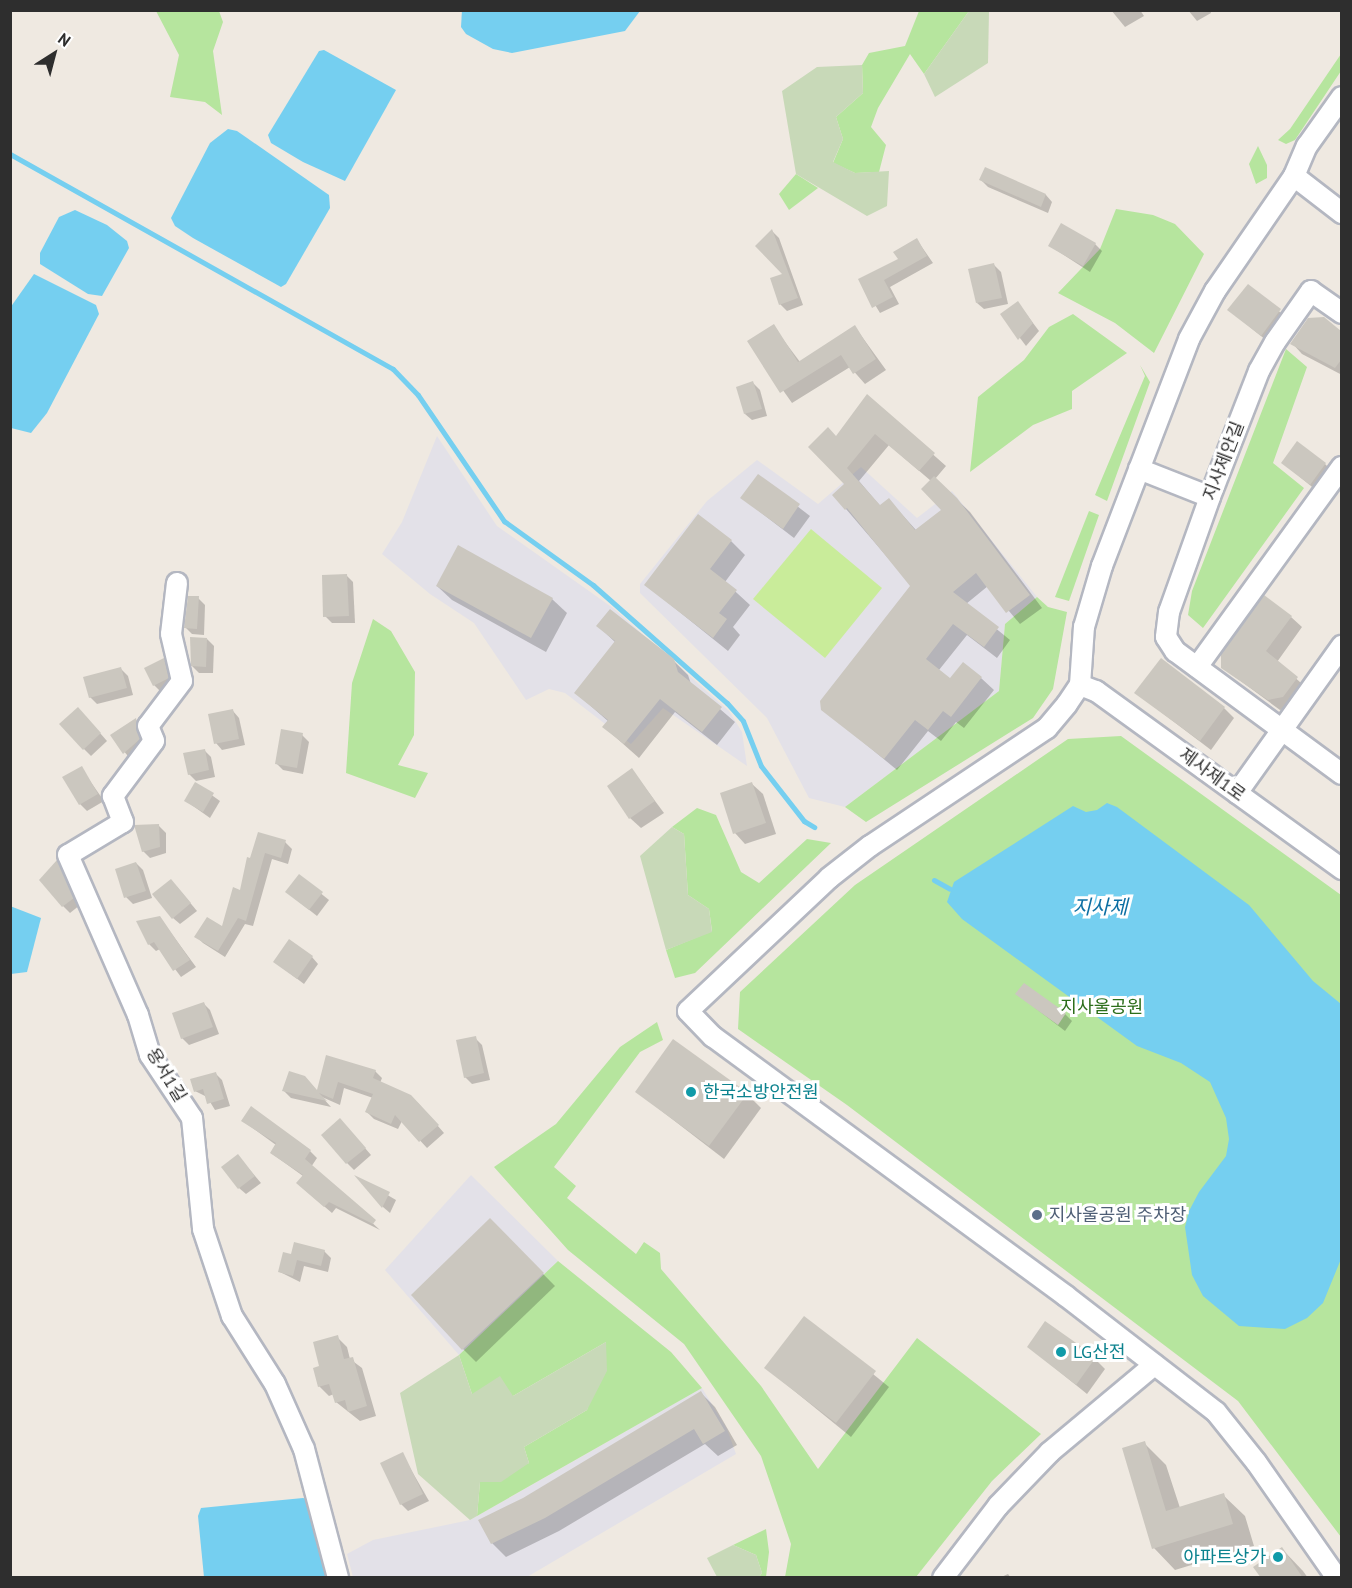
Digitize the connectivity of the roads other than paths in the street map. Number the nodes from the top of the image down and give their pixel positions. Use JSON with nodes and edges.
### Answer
{"nodes":[{"id":1,"x":1341,"y":98,"type":"edge"},
{"id":2,"x":1294,"y":176,"type":"junction"},
{"id":3,"x":1341,"y":213,"type":"edge"},
{"id":4,"x":1341,"y":314,"type":"edge"},
{"id":5,"x":1341,"y":467,"type":"edge"},
{"id":6,"x":1139,"y":469,"type":"junction"},
{"id":7,"x":1210,"y":497,"type":"junction"},
{"id":8,"x":177,"y":583,"type":"dead end"},
{"id":9,"x":1341,"y":646,"type":"edge"},
{"id":10,"x":1197,"y":667,"type":"junction"},
{"id":11,"x":1080,"y":685,"type":"junction"},
{"id":12,"x":1281,"y":730,"type":"junction"},
{"id":13,"x":1341,"y":774,"type":"edge"},
{"id":14,"x":1237,"y":793,"type":"junction"},
{"id":15,"x":1341,"y":869,"type":"edge"},
{"id":16,"x":1154,"y":1365,"type":"junction"},
{"id":17,"x":338,"y":1578,"type":"edge"},
{"id":18,"x":943,"y":1578,"type":"edge"},
{"id":19,"x":1338,"y":1578,"type":"edge"}],
"edges":[{"from":1,"to":2,"type":"street"},
{"from":2,"to":3,"type":"street"},
{"from":2,"to":6,"type":"street"},
{"from":4,"to":7,"type":"street","name":"지사제안길"},
{"from":5,"to":10,"type":"street"},
{"from":6,"to":7,"type":"street"},
{"from":6,"to":11,"type":"street"},
{"from":7,"to":10,"type":"street","name":"지사제안길"},
{"from":8,"to":17,"type":"street","name":"용서1길"},
{"from":9,"to":12,"type":"street"},
{"from":10,"to":12,"type":"street","name":"지사제안길"},
{"from":11,"to":14,"type":"street","name":"제사제1로"},
{"from":11,"to":16,"type":"street"},
{"from":12,"to":13,"type":"street","name":"지사제안길"},
{"from":12,"to":14,"type":"street"},
{"from":14,"to":15,"type":"street","name":"제사제1로"},
{"from":16,"to":18,"type":"street"},
{"from":16,"to":19,"type":"street"}]}
